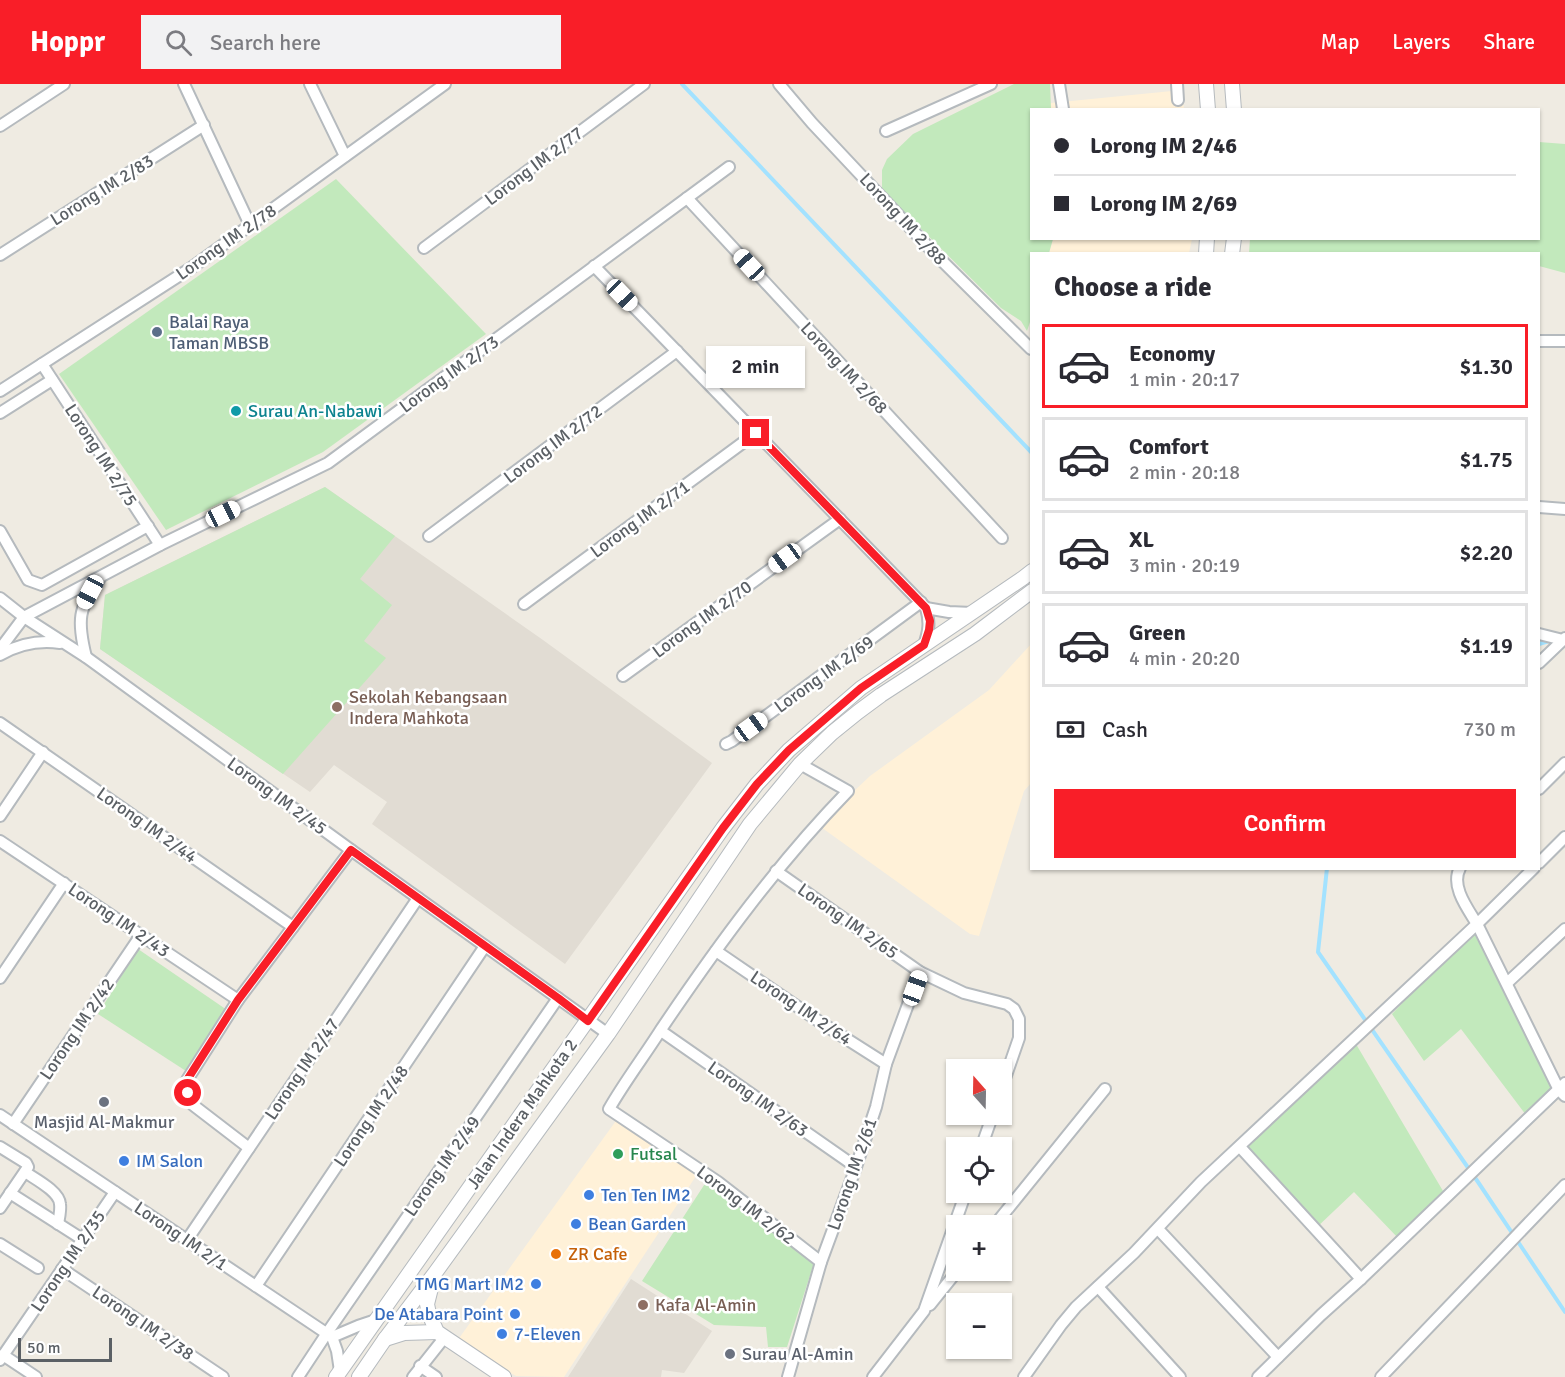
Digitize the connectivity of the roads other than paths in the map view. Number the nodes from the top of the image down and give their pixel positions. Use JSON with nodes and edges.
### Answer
{"nodes":[{"id":1,"x":64,"y":84,"type":"edge"},
{"id":2,"x":184,"y":84,"type":"edge"},
{"id":3,"x":310,"y":84,"type":"edge"},
{"id":4,"x":444,"y":84,"type":"edge"},
{"id":5,"x":644,"y":84,"type":"edge"},
{"id":6,"x":779,"y":84,"type":"edge"},
{"id":7,"x":991,"y":84,"type":"edge"},
{"id":8,"x":1059,"y":84,"type":"edge"},
{"id":9,"x":1177,"y":84,"type":"edge"},
{"id":10,"x":1206,"y":84,"type":"edge"},
{"id":11,"x":1232,"y":84,"type":"edge"},
{"id":12,"x":1178,"y":100,"type":"dead end"},
{"id":13,"x":1063,"y":108,"type":"edge"},
{"id":14,"x":1208,"y":108,"type":"edge"},
{"id":15,"x":1234,"y":108,"type":"edge"},
{"id":16,"x":0,"y":126,"type":"edge"},
{"id":17,"x":204,"y":126,"type":"junction"},
{"id":18,"x":886,"y":131,"type":"dead end"},
{"id":19,"x":345,"y":156,"type":"junction"},
{"id":20,"x":729,"y":167,"type":"dead end"},
{"id":21,"x":687,"y":198,"type":"junction"},
{"id":22,"x":250,"y":225,"type":"junction"},
{"id":23,"x":424,"y":248,"type":"dead end"},
{"id":24,"x":0,"y":255,"type":"edge"},
{"id":25,"x":594,"y":266,"type":"junction"},
{"id":26,"x":1540,"y":341,"type":"edge"},
{"id":27,"x":1565,"y":341,"type":"edge"},
{"id":28,"x":1030,"y":347,"type":"edge"},
{"id":29,"x":677,"y":351,"type":"junction"},
{"id":30,"x":42,"y":364,"type":"junction"},
{"id":31,"x":52,"y":380,"type":"junction"},
{"id":32,"x":0,"y":391,"type":"edge"},
{"id":33,"x":0,"y":414,"type":"edge"},
{"id":34,"x":756,"y":433,"type":"junction"},
{"id":35,"x":1540,"y":507,"type":"edge"},
{"id":36,"x":1565,"y":509,"type":"edge"},
{"id":37,"x":840,"y":519,"type":"junction"},
{"id":38,"x":148,"y":526,"type":"junction"},
{"id":39,"x":0,"y":531,"type":"edge"},
{"id":40,"x":429,"y":536,"type":"dead end"},
{"id":41,"x":1002,"y":538,"type":"dead end"},
{"id":42,"x":160,"y":545,"type":"junction"},
{"id":43,"x":1030,"y":573,"type":"edge"},
{"id":44,"x":102,"y":575,"type":"junction"},
{"id":45,"x":1030,"y":593,"type":"edge"},
{"id":46,"x":0,"y":598,"type":"edge"},
{"id":47,"x":524,"y":604,"type":"dead end"},
{"id":48,"x":923,"y":605,"type":"junction"},
{"id":49,"x":972,"y":613,"type":"junction"},
{"id":50,"x":24,"y":617,"type":"junction"},
{"id":51,"x":1544,"y":635,"type":"edge"},
{"id":52,"x":1564,"y":639,"type":"edge"},
{"id":53,"x":64,"y":644,"type":"junction"},
{"id":54,"x":924,"y":645,"type":"junction"},
{"id":55,"x":0,"y":649,"type":"edge"},
{"id":56,"x":0,"y":655,"type":"edge"},
{"id":57,"x":86,"y":657,"type":"junction"},
{"id":58,"x":1540,"y":662,"type":"edge"},
{"id":59,"x":623,"y":676,"type":"dead end"},
{"id":60,"x":0,"y":723,"type":"edge"},
{"id":61,"x":726,"y":744,"type":"dead end"},
{"id":62,"x":43,"y":752,"type":"junction"},
{"id":63,"x":800,"y":764,"type":"junction"},
{"id":64,"x":1565,"y":764,"type":"edge"},
{"id":65,"x":1540,"y":788,"type":"edge"},
{"id":66,"x":0,"y":816,"type":"edge"},
{"id":67,"x":1565,"y":837,"type":"edge"},
{"id":68,"x":0,"y":841,"type":"edge"},
{"id":69,"x":351,"y":850,"type":"junction"},
{"id":70,"x":1540,"y":862,"type":"edge"},
{"id":71,"x":1459,"y":870,"type":"edge"},
{"id":72,"x":1532,"y":870,"type":"edge"},
{"id":73,"x":776,"y":871,"type":"junction"},
{"id":74,"x":64,"y":883,"type":"junction"},
{"id":75,"x":418,"y":898,"type":"junction"},
{"id":76,"x":1477,"y":924,"type":"junction"},
{"id":77,"x":293,"y":927,"type":"junction"},
{"id":78,"x":1565,"y":929,"type":"edge"},
{"id":79,"x":141,"y":934,"type":"junction"},
{"id":80,"x":485,"y":946,"type":"junction"},
{"id":81,"x":716,"y":951,"type":"junction"},
{"id":82,"x":920,"y":972,"type":"junction"},
{"id":83,"x":0,"y":978,"type":"edge"},
{"id":84,"x":1507,"y":983,"type":"junction"},
{"id":85,"x":558,"y":998,"type":"junction"},
{"id":86,"x":238,"y":1000,"type":"junction"},
{"id":87,"x":588,"y":1021,"type":"junction"},
{"id":88,"x":661,"y":1031,"type":"junction"},
{"id":89,"x":608,"y":1034,"type":"junction"},
{"id":90,"x":1012,"y":1059,"type":"edge"},
{"id":91,"x":886,"y":1064,"type":"junction"},
{"id":92,"x":1105,"y":1089,"type":"dead end"},
{"id":93,"x":1563,"y":1090,"type":"edge"},
{"id":94,"x":0,"y":1116,"type":"edge"},
{"id":95,"x":13,"y":1124,"type":"junction"},
{"id":96,"x":0,"y":1147,"type":"edge"},
{"id":97,"x":1240,"y":1147,"type":"junction"},
{"id":98,"x":249,"y":1148,"type":"junction"},
{"id":99,"x":856,"y":1167,"type":"junction"},
{"id":100,"x":25,"y":1172,"type":"junction"},
{"id":101,"x":1565,"y":1185,"type":"edge"},
{"id":102,"x":115,"y":1192,"type":"junction"},
{"id":103,"x":10,"y":1193,"type":"junction"},
{"id":104,"x":962,"y":1203,"type":"edge"},
{"id":105,"x":0,"y":1208,"type":"edge"},
{"id":106,"x":1003,"y":1215,"type":"edge"},
{"id":107,"x":58,"y":1224,"type":"junction"},
{"id":108,"x":1158,"y":1229,"type":"junction"},
{"id":109,"x":82,"y":1239,"type":"junction"},
{"id":110,"x":187,"y":1240,"type":"junction"},
{"id":111,"x":0,"y":1244,"type":"edge"},
{"id":112,"x":821,"y":1262,"type":"junction"},
{"id":113,"x":38,"y":1268,"type":"dead end"},
{"id":114,"x":62,"y":1269,"type":"junction"},
{"id":115,"x":435,"y":1273,"type":"junction"},
{"id":116,"x":1361,"y":1279,"type":"junction"},
{"id":117,"x":949,"y":1281,"type":"edge"},
{"id":118,"x":256,"y":1286,"type":"junction"},
{"id":119,"x":1098,"y":1287,"type":"junction"},
{"id":120,"x":924,"y":1311,"type":"junction"},
{"id":121,"x":376,"y":1320,"type":"junction"},
{"id":122,"x":329,"y":1335,"type":"junction"},
{"id":123,"x":441,"y":1335,"type":"junction"},
{"id":124,"x":385,"y":1339,"type":"junction"},
{"id":125,"x":1278,"y":1357,"type":"junction"},
{"id":126,"x":2,"y":1358,"type":"edge"},
{"id":127,"x":420,"y":1366,"type":"junction"},
{"id":128,"x":338,"y":1374,"type":"edge"},
{"id":129,"x":36,"y":1377,"type":"edge"},
{"id":130,"x":223,"y":1377,"type":"edge"},
{"id":131,"x":298,"y":1377,"type":"edge"},
{"id":132,"x":359,"y":1377,"type":"edge"},
{"id":133,"x":413,"y":1377,"type":"edge"},
{"id":134,"x":436,"y":1377,"type":"edge"},
{"id":135,"x":504,"y":1377,"type":"edge"},
{"id":136,"x":788,"y":1377,"type":"edge"},
{"id":137,"x":873,"y":1377,"type":"edge"},
{"id":138,"x":1024,"y":1377,"type":"edge"},
{"id":139,"x":1180,"y":1377,"type":"edge"},
{"id":140,"x":1258,"y":1377,"type":"edge"},
{"id":141,"x":1381,"y":1377,"type":"edge"}],
"edges":[{"from":1,"to":16,"type":"street"},
{"from":2,"to":17,"type":"street"},
{"from":3,"to":19,"type":"street"},
{"from":4,"to":19,"type":"street","name":"Lorong IM 2/78"},
{"from":5,"to":23,"type":"street","name":"Lorong IM 2/77"},
{"from":6,"to":28,"type":"street","name":"Lorong IM 2/88"},
{"from":7,"to":18,"type":"street"},
{"from":8,"to":13,"type":"street"},
{"from":9,"to":12,"type":"street"},
{"from":10,"to":14,"type":"street"},
{"from":11,"to":15,"type":"street"},
{"from":17,"to":22,"type":"street"},
{"from":17,"to":24,"type":"street","name":"Lorong IM 2/83"},
{"from":19,"to":22,"type":"street","name":"Lorong IM 2/78"},
{"from":20,"to":21,"type":"street","name":"Lorong IM 2/73"},
{"from":21,"to":25,"type":"street","name":"Lorong IM 2/73"},
{"from":21,"to":41,"type":"street","name":"Lorong IM 2/68"},
{"from":22,"to":30,"type":"street","name":"Lorong IM 2/78"},
{"from":25,"to":29,"type":"street"},
{"from":25,"to":42,"type":"street","name":"Lorong IM 2/73"},
{"from":26,"to":27,"type":"street"},
{"from":29,"to":34,"type":"street"},
{"from":29,"to":40,"type":"street","name":"Lorong IM 2/72"},
{"from":30,"to":31,"type":"street","name":"Lorong IM 2/75"},
{"from":30,"to":32,"type":"street","name":"Lorong IM 2/78"},
{"from":31,"to":33,"type":"street"},
{"from":31,"to":38,"type":"street","name":"Lorong IM 2/75"},
{"from":34,"to":37,"type":"street"},
{"from":34,"to":47,"type":"street","name":"Lorong IM 2/71"},
{"from":35,"to":36,"type":"street"},
{"from":37,"to":48,"type":"street"},
{"from":37,"to":59,"type":"street","name":"Lorong IM 2/70"},
{"from":38,"to":39,"type":"street"},
{"from":38,"to":42,"type":"street","name":"Lorong IM 2/75"},
{"from":42,"to":44,"type":"street","name":"Lorong IM 2/73"},
{"from":43,"to":49,"type":"street","name":"Jalan Indera Mahkota 2"},
{"from":44,"to":50,"type":"street","name":"Lorong IM 2/73"},
{"from":44,"to":57,"type":"street"},
{"from":45,"to":63,"type":"street","name":"Jalan Indera Mahkota 2"},
{"from":46,"to":50,"type":"street","name":"Lorong IM 2/45"},
{"from":48,"to":49,"type":"street"},
{"from":48,"to":54,"type":"street"},
{"from":48,"to":61,"type":"street","name":"Lorong IM 2/69"},
{"from":49,"to":54,"type":"street","name":"Jalan Indera Mahkota 2"},
{"from":50,"to":53,"type":"street","name":"Lorong IM 2/45"},
{"from":50,"to":55,"type":"street"},
{"from":51,"to":52,"type":"street"},
{"from":52,"to":58,"type":"street"},
{"from":53,"to":56,"type":"street"},
{"from":53,"to":57,"type":"street","name":"Lorong IM 2/45"},
{"from":54,"to":87,"type":"street","name":"Jalan Indera Mahkota 2"},
{"from":57,"to":69,"type":"street","name":"Lorong IM 2/45"},
{"from":60,"to":62,"type":"street","name":"Lorong IM 2/44"},
{"from":62,"to":66,"type":"street"},
{"from":62,"to":77,"type":"street","name":"Lorong IM 2/44"},
{"from":63,"to":73,"type":"street"},
{"from":63,"to":89,"type":"street","name":"Jalan Indera Mahkota 2"},
{"from":64,"to":65,"type":"street"},
{"from":67,"to":70,"type":"street"},
{"from":68,"to":74,"type":"street","name":"Lorong IM 2/43"},
{"from":69,"to":75,"type":"street","name":"Lorong IM 2/45"},
{"from":69,"to":77,"type":"street"},
{"from":71,"to":76,"type":"street"},
{"from":72,"to":76,"type":"street"},
{"from":73,"to":81,"type":"street"},
{"from":73,"to":82,"type":"street","name":"Lorong IM 2/65"},
{"from":74,"to":79,"type":"street","name":"Lorong IM 2/43"},
{"from":74,"to":83,"type":"street"},
{"from":75,"to":80,"type":"street","name":"Lorong IM 2/45"},
{"from":75,"to":98,"type":"street","name":"Lorong IM 2/47"},
{"from":76,"to":84,"type":"street"},
{"from":76,"to":97,"type":"street"},
{"from":77,"to":86,"type":"street"},
{"from":78,"to":84,"type":"street"},
{"from":79,"to":86,"type":"street","name":"Lorong IM 2/43"},
{"from":79,"to":95,"type":"street","name":"Lorong IM 2/42"},
{"from":80,"to":85,"type":"street","name":"Lorong IM 2/45"},
{"from":80,"to":118,"type":"street","name":"Lorong IM 2/48"},
{"from":81,"to":88,"type":"street"},
{"from":81,"to":91,"type":"street","name":"Lorong IM 2/64"},
{"from":82,"to":90,"type":"street","name":"Lorong IM 2/65"},
{"from":82,"to":91,"type":"street","name":"Lorong IM 2/61"},
{"from":84,"to":93,"type":"street"},
{"from":85,"to":87,"type":"street","name":"Lorong IM 2/45"},
{"from":85,"to":122,"type":"street","name":"Lorong IM 2/49"},
{"from":86,"to":98,"type":"street"},
{"from":87,"to":89,"type":"street","name":"Lorong IM 2/45"},
{"from":87,"to":121,"type":"street","name":"Jalan Indera Mahkota 2"},
{"from":88,"to":99,"type":"street","name":"Lorong IM 2/63"},
{"from":88,"to":112,"type":"street","name":"Lorong IM 2/62"},
{"from":89,"to":115,"type":"street","name":"Jalan Indera Mahkota 2"},
{"from":91,"to":99,"type":"street","name":"Lorong IM 2/61"},
{"from":92,"to":106,"type":"street"},
{"from":93,"to":116,"type":"street"},
{"from":94,"to":95,"type":"street","name":"Lorong IM 2/1"},
{"from":95,"to":102,"type":"street","name":"Lorong IM 2/1"},
{"from":96,"to":100,"type":"street"},
{"from":97,"to":108,"type":"street"},
{"from":97,"to":116,"type":"street"},
{"from":98,"to":110,"type":"street","name":"Lorong IM 2/47"},
{"from":99,"to":112,"type":"street","name":"Lorong IM 2/61"},
{"from":100,"to":103,"type":"street"},
{"from":100,"to":107,"type":"street"},
{"from":101,"to":141,"type":"street"},
{"from":102,"to":109,"type":"street","name":"Lorong IM 2/35"},
{"from":102,"to":110,"type":"street","name":"Lorong IM 2/1"},
{"from":103,"to":105,"type":"street"},
{"from":103,"to":107,"type":"street"},
{"from":104,"to":120,"type":"street"},
{"from":107,"to":109,"type":"street"},
{"from":108,"to":119,"type":"street"},
{"from":108,"to":125,"type":"street"},
{"from":109,"to":114,"type":"street","name":"Lorong IM 2/35"},
{"from":110,"to":118,"type":"street","name":"Lorong IM 2/1"},
{"from":111,"to":113,"type":"street"},
{"from":112,"to":136,"type":"street","name":"Lorong IM 2/61"},
{"from":114,"to":126,"type":"street","name":"Lorong IM 2/35"},
{"from":114,"to":130,"type":"street","name":"Lorong IM 2/38"},
{"from":115,"to":123,"type":"street"},
{"from":115,"to":124,"type":"street","name":"Jalan Indera Mahkota 2"},
{"from":116,"to":125,"type":"street"},
{"from":117,"to":120,"type":"street"},
{"from":118,"to":122,"type":"street","name":"Lorong IM 2/1"},
{"from":119,"to":138,"type":"street"},
{"from":119,"to":139,"type":"street"},
{"from":120,"to":137,"type":"street"},
{"from":121,"to":122,"type":"street"},
{"from":121,"to":128,"type":"street","name":"Jalan Indera Mahkota 2"},
{"from":122,"to":128,"type":"street"},
{"from":122,"to":131,"type":"street","name":"Lorong IM 2/49"},
{"from":123,"to":124,"type":"street"},
{"from":123,"to":127,"type":"street"},
{"from":123,"to":135,"type":"street"},
{"from":124,"to":132,"type":"street","name":"Jalan Indera Mahkota 2"},
{"from":125,"to":140,"type":"street"},
{"from":126,"to":129,"type":"street"},
{"from":127,"to":133,"type":"street"},
{"from":127,"to":134,"type":"street"}]}
